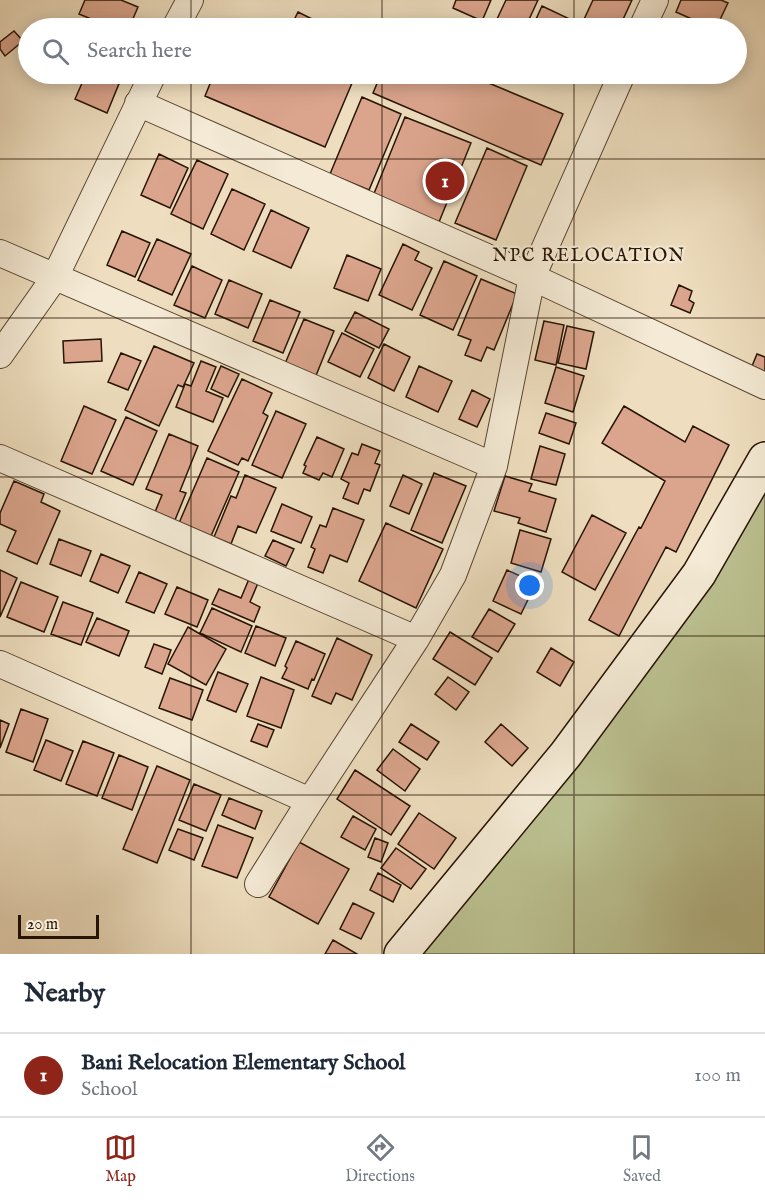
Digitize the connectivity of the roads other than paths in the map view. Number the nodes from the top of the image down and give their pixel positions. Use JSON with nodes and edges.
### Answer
{"nodes":[{"id":1,"x":190,"y":0,"type":"edge"},
{"id":2,"x":655,"y":0,"type":"edge"},
{"id":3,"x":180,"y":18,"type":"edge"},
{"id":4,"x":647,"y":18,"type":"edge"},
{"id":5,"x":148,"y":84,"type":"edge"},
{"id":6,"x":618,"y":84,"type":"edge"},
{"id":7,"x":138,"y":103,"type":"junction"},
{"id":8,"x":0,"y":253,"type":"edge"},
{"id":9,"x":55,"y":277,"type":"junction"},
{"id":10,"x":532,"y":277,"type":"junction"},
{"id":11,"x":0,"y":355,"type":"edge"},
{"id":12,"x":765,"y":386,"type":"edge"},
{"id":13,"x":0,"y":458,"type":"edge"},
{"id":14,"x":765,"y":459,"type":"edge"},
{"id":15,"x":494,"y":466,"type":"junction"},
{"id":16,"x":416,"y":639,"type":"junction"},
{"id":17,"x":0,"y":664,"type":"edge"},
{"id":18,"x":310,"y":801,"type":"junction"},
{"id":19,"x":258,"y":884,"type":"dead end"},
{"id":20,"x":400,"y":954,"type":"edge"}],
"edges":[{"from":1,"to":3,"type":"street"},
{"from":2,"to":4,"type":"street"},
{"from":5,"to":7,"type":"street"},
{"from":6,"to":10,"type":"street"},
{"from":7,"to":9,"type":"street"},
{"from":7,"to":10,"type":"street"},
{"from":8,"to":9,"type":"street"},
{"from":9,"to":11,"type":"street"},
{"from":9,"to":15,"type":"street"},
{"from":10,"to":12,"type":"street"},
{"from":10,"to":15,"type":"street"},
{"from":13,"to":16,"type":"street"},
{"from":14,"to":20,"type":"street"},
{"from":15,"to":16,"type":"street"},
{"from":16,"to":18,"type":"street"},
{"from":17,"to":18,"type":"street"},
{"from":18,"to":19,"type":"street"}]}
